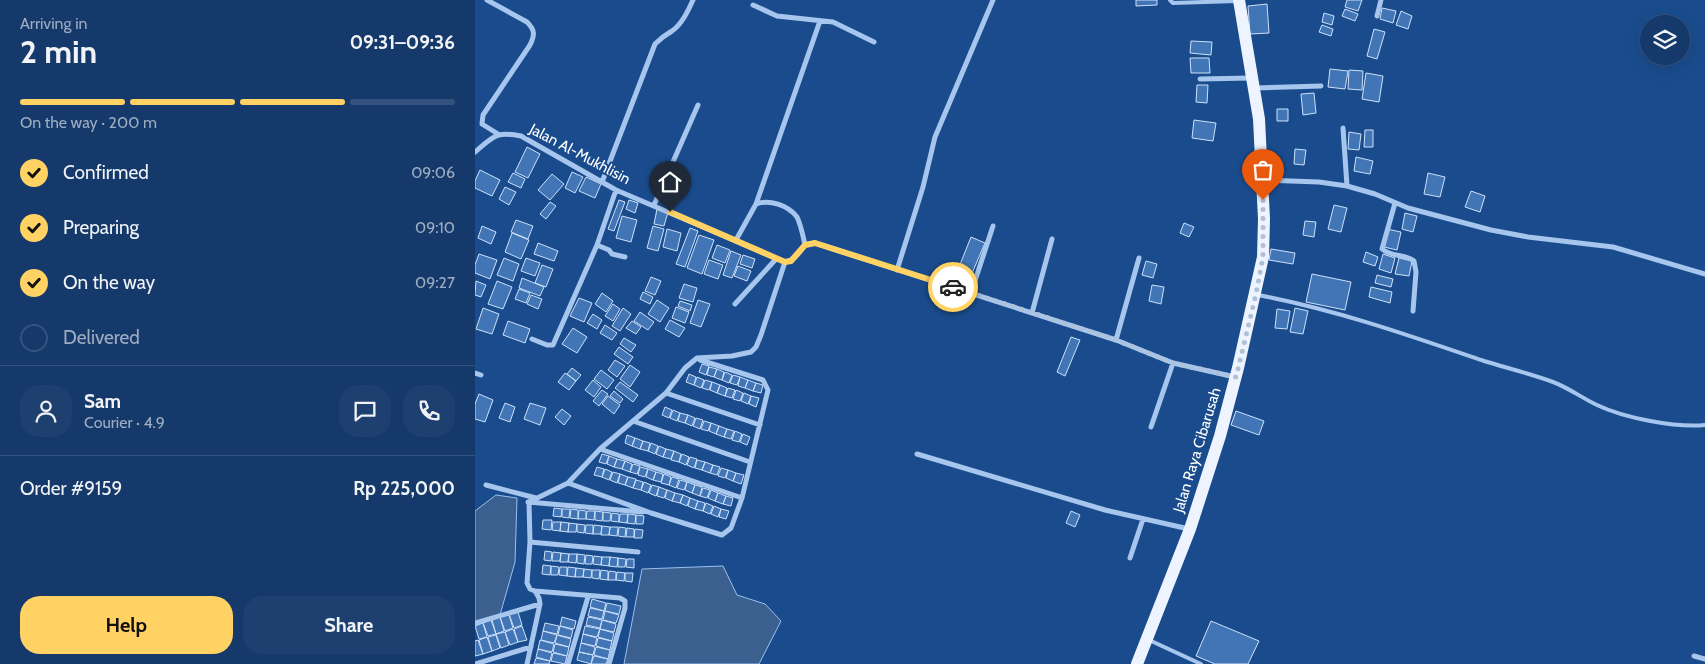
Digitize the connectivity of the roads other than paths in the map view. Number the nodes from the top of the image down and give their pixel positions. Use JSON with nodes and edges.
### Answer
{"nodes":[{"id":1,"x":487,"y":0,"type":"edge"},
{"id":2,"x":693,"y":0,"type":"edge"},
{"id":3,"x":993,"y":0,"type":"edge"},
{"id":4,"x":1170,"y":0,"type":"edge"},
{"id":5,"x":1239,"y":0,"type":"edge"},
{"id":6,"x":1381,"y":0,"type":"edge"},
{"id":7,"x":753,"y":5,"type":"dead end"},
{"id":8,"x":1377,"y":16,"type":"dead end"},
{"id":9,"x":820,"y":21,"type":"junction"},
{"id":10,"x":874,"y":42,"type":"dead end"},
{"id":11,"x":1200,"y":79,"type":"dead end"},
{"id":12,"x":1253,"y":83,"type":"junction"},
{"id":13,"x":1321,"y":86,"type":"dead end"},
{"id":14,"x":698,"y":105,"type":"dead end"},
{"id":15,"x":1343,"y":128,"type":"dead end"},
{"id":16,"x":498,"y":134,"type":"junction"},
{"id":17,"x":475,"y":152,"type":"edge"},
{"id":18,"x":1262,"y":180,"type":"junction"},
{"id":19,"x":602,"y":182,"type":"junction"},
{"id":20,"x":1347,"y":186,"type":"junction"},
{"id":21,"x":616,"y":190,"type":"junction"},
{"id":22,"x":1395,"y":203,"type":"junction"},
{"id":23,"x":756,"y":204,"type":"junction"},
{"id":24,"x":654,"y":205,"type":"junction"},
{"id":25,"x":993,"y":226,"type":"dead end"},
{"id":26,"x":1052,"y":239,"type":"dead end"},
{"id":27,"x":736,"y":240,"type":"junction"},
{"id":28,"x":597,"y":245,"type":"junction"},
{"id":29,"x":805,"y":245,"type":"junction"},
{"id":30,"x":625,"y":258,"type":"dead end"},
{"id":31,"x":1139,"y":258,"type":"dead end"},
{"id":32,"x":776,"y":259,"type":"junction"},
{"id":33,"x":785,"y":262,"type":"junction"},
{"id":34,"x":897,"y":270,"type":"junction"},
{"id":35,"x":1705,"y":274,"type":"edge"},
{"id":36,"x":971,"y":293,"type":"junction"},
{"id":37,"x":1256,"y":294,"type":"junction"},
{"id":38,"x":735,"y":304,"type":"dead end"},
{"id":39,"x":1413,"y":311,"type":"dead end"},
{"id":40,"x":1032,"y":313,"type":"junction"},
{"id":41,"x":533,"y":339,"type":"dead end"},
{"id":42,"x":1116,"y":340,"type":"junction"},
{"id":43,"x":697,"y":358,"type":"junction"},
{"id":44,"x":1173,"y":363,"type":"junction"},
{"id":45,"x":475,"y":373,"type":"edge"},
{"id":46,"x":481,"y":375,"type":"dead end"},
{"id":47,"x":1236,"y":377,"type":"junction"},
{"id":48,"x":666,"y":392,"type":"junction"},
{"id":49,"x":633,"y":421,"type":"junction"},
{"id":50,"x":760,"y":425,"type":"junction"},
{"id":51,"x":1705,"y":425,"type":"edge"},
{"id":52,"x":1151,"y":427,"type":"dead end"},
{"id":53,"x":600,"y":450,"type":"junction"},
{"id":54,"x":917,"y":454,"type":"dead end"},
{"id":55,"x":750,"y":462,"type":"junction"},
{"id":56,"x":568,"y":483,"type":"junction"},
{"id":57,"x":486,"y":485,"type":"dead end"},
{"id":58,"x":535,"y":498,"type":"junction"},
{"id":59,"x":741,"y":498,"type":"junction"},
{"id":60,"x":528,"y":502,"type":"junction"},
{"id":61,"x":651,"y":513,"type":"junction"},
{"id":62,"x":1143,"y":519,"type":"junction"},
{"id":63,"x":1190,"y":529,"type":"junction"},
{"id":64,"x":530,"y":542,"type":"junction"},
{"id":65,"x":638,"y":552,"type":"dead end"},
{"id":66,"x":1130,"y":558,"type":"dead end"},
{"id":67,"x":532,"y":590,"type":"junction"},
{"id":68,"x":587,"y":596,"type":"junction"},
{"id":69,"x":540,"y":604,"type":"junction"},
{"id":70,"x":475,"y":623,"type":"edge"},
{"id":71,"x":1147,"y":640,"type":"junction"},
{"id":72,"x":531,"y":647,"type":"junction"},
{"id":73,"x":1694,"y":656,"type":"dead end"},
{"id":74,"x":1705,"y":659,"type":"edge"},
{"id":75,"x":475,"y":664,"type":"edge"},
{"id":76,"x":527,"y":664,"type":"edge"},
{"id":77,"x":568,"y":664,"type":"edge"},
{"id":78,"x":609,"y":664,"type":"edge"},
{"id":79,"x":1137,"y":664,"type":"edge"},
{"id":80,"x":1201,"y":664,"type":"edge"}],
"edges":[{"from":1,"to":16,"type":"street"},
{"from":2,"to":19,"type":"street"},
{"from":3,"to":34,"type":"street"},
{"from":4,"to":5,"type":"lane"},
{"from":5,"to":12,"type":"main road","name":"Jalan Raya Cibarusah"},
{"from":6,"to":8,"type":"street"},
{"from":7,"to":9,"type":"street"},
{"from":9,"to":10,"type":"street"},
{"from":9,"to":23,"type":"street"},
{"from":11,"to":12,"type":"street"},
{"from":12,"to":13,"type":"street"},
{"from":12,"to":18,"type":"main road","name":"Jalan Raya Cibarusah"},
{"from":14,"to":24,"type":"street"},
{"from":15,"to":20,"type":"street"},
{"from":16,"to":17,"type":"street"},
{"from":16,"to":19,"type":"street","name":"Jalan Al-Mukhlisin"},
{"from":18,"to":20,"type":"street"},
{"from":18,"to":37,"type":"main road","name":"Jalan Raya Cibarusah"},
{"from":19,"to":21,"type":"street","name":"Jalan Al-Mukhlisin"},
{"from":20,"to":22,"type":"street"},
{"from":21,"to":24,"type":"street","name":"Jalan Al-Mukhlisin"},
{"from":21,"to":28,"type":"street"},
{"from":22,"to":35,"type":"street"},
{"from":22,"to":39,"type":"street"},
{"from":23,"to":27,"type":"street"},
{"from":23,"to":29,"type":"street"},
{"from":24,"to":27,"type":"street","name":"Jalan Al-Mukhlisin"},
{"from":25,"to":36,"type":"street"},
{"from":26,"to":40,"type":"street"},
{"from":27,"to":32,"type":"street","name":"Jalan Al-Mukhlisin"},
{"from":28,"to":30,"type":"street"},
{"from":28,"to":41,"type":"street"},
{"from":29,"to":33,"type":"street"},
{"from":29,"to":34,"type":"street"},
{"from":31,"to":42,"type":"street"},
{"from":32,"to":33,"type":"street","name":"Jalan Al-Mukhlisin"},
{"from":32,"to":38,"type":"street"},
{"from":33,"to":43,"type":"street"},
{"from":34,"to":36,"type":"street"},
{"from":36,"to":40,"type":"street"},
{"from":37,"to":47,"type":"main road","name":"Jalan Raya Cibarusah"},
{"from":37,"to":51,"type":"lane"},
{"from":40,"to":42,"type":"street"},
{"from":42,"to":44,"type":"street"},
{"from":43,"to":48,"type":"street"},
{"from":43,"to":50,"type":"street"},
{"from":44,"to":47,"type":"street"},
{"from":44,"to":52,"type":"street"},
{"from":45,"to":46,"type":"street"},
{"from":47,"to":63,"type":"main road","name":"Jalan Raya Cibarusah"},
{"from":48,"to":49,"type":"street"},
{"from":48,"to":50,"type":"street"},
{"from":49,"to":53,"type":"street"},
{"from":49,"to":55,"type":"street"},
{"from":50,"to":55,"type":"street"},
{"from":53,"to":56,"type":"street"},
{"from":53,"to":59,"type":"street"},
{"from":54,"to":62,"type":"street"},
{"from":55,"to":59,"type":"street"},
{"from":56,"to":58,"type":"street"},
{"from":56,"to":61,"type":"street"},
{"from":57,"to":58,"type":"street"},
{"from":58,"to":60,"type":"street"},
{"from":59,"to":61,"type":"street"},
{"from":60,"to":61,"type":"street"},
{"from":60,"to":64,"type":"street"},
{"from":62,"to":63,"type":"street"},
{"from":62,"to":66,"type":"street"},
{"from":63,"to":71,"type":"main road","name":"Jalan Raya Cibarusah"},
{"from":64,"to":65,"type":"street"},
{"from":64,"to":67,"type":"street"},
{"from":67,"to":68,"type":"street"},
{"from":67,"to":69,"type":"street"},
{"from":68,"to":77,"type":"street"},
{"from":68,"to":78,"type":"street"},
{"from":69,"to":70,"type":"street"},
{"from":69,"to":72,"type":"street"},
{"from":71,"to":79,"type":"main road","name":"Jalan Raya Cibarusah"},
{"from":71,"to":80,"type":"lane"},
{"from":72,"to":75,"type":"street"},
{"from":72,"to":76,"type":"street"},
{"from":73,"to":74,"type":"street"}]}
